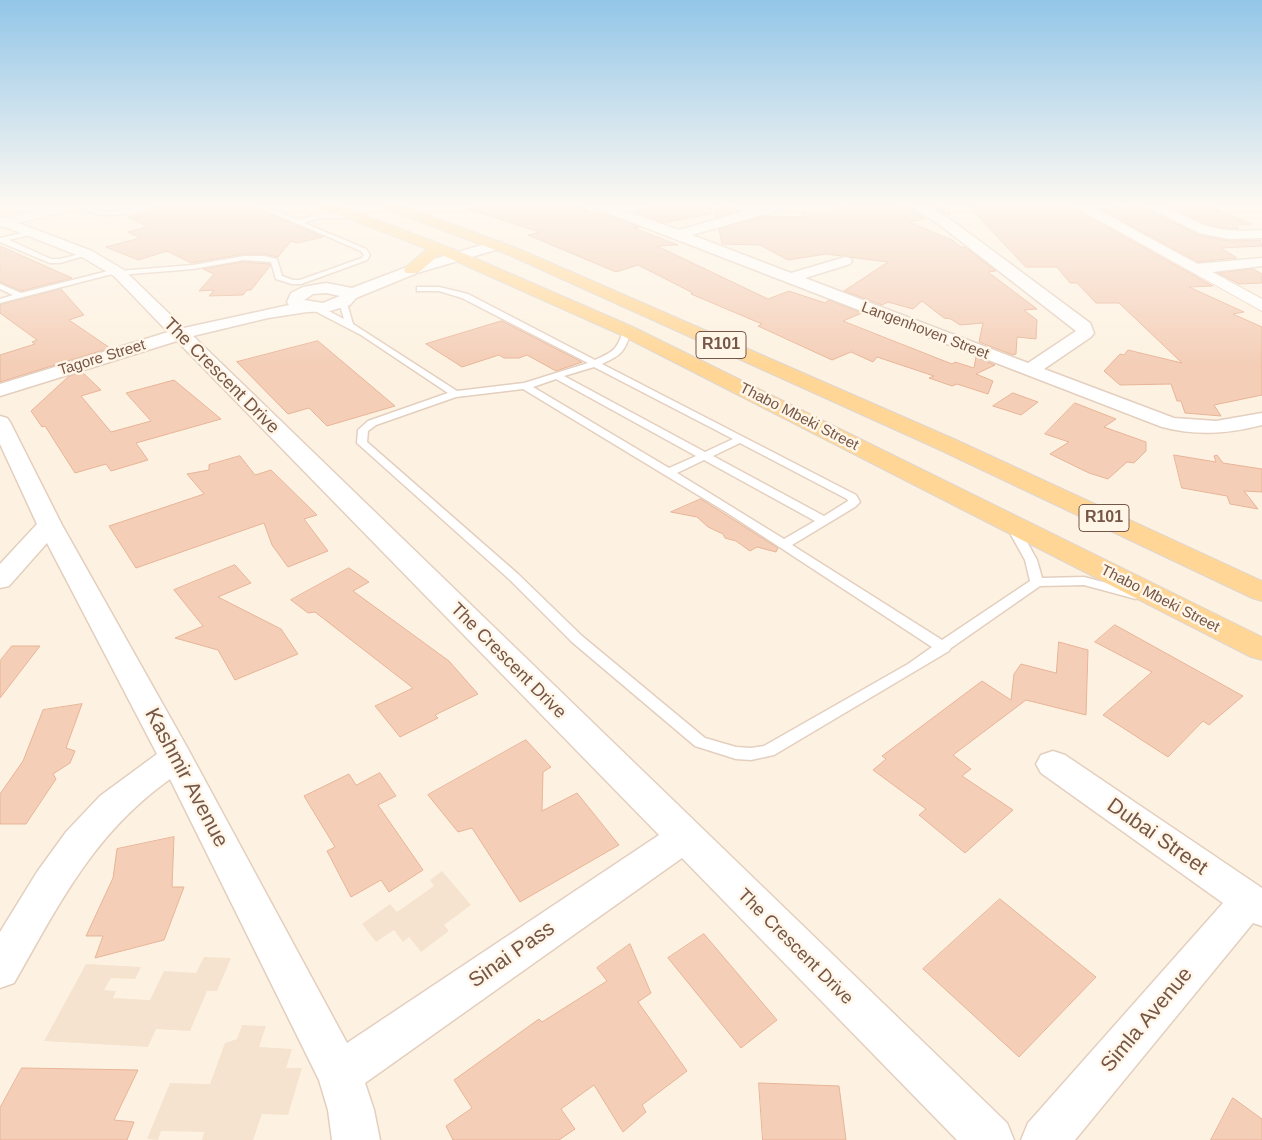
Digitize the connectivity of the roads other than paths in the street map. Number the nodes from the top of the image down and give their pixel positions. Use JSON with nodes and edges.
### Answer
{"nodes":[{"id":1,"x":46,"y":258,"type":"edge"},
{"id":2,"x":71,"y":258,"type":"edge"},
{"id":3,"x":94,"y":258,"type":"edge"},
{"id":4,"x":256,"y":258,"type":"edge"},
{"id":5,"x":258,"y":258,"type":"edge"},
{"id":6,"x":366,"y":258,"type":"edge"},
{"id":7,"x":427,"y":258,"type":"edge"},
{"id":8,"x":451,"y":258,"type":"edge"},
{"id":9,"x":463,"y":258,"type":"edge"},
{"id":10,"x":527,"y":258,"type":"edge"},
{"id":11,"x":737,"y":258,"type":"edge"},
{"id":12,"x":993,"y":258,"type":"edge"},
{"id":13,"x":1181,"y":258,"type":"edge"},
{"id":14,"x":1183,"y":258,"type":"edge"},
{"id":15,"x":845,"y":261,"type":"dead end"},
{"id":16,"x":1262,"y":262,"type":"edge"},
{"id":17,"x":1202,"y":269,"type":"junction"},
{"id":18,"x":412,"y":270,"type":"junction"},
{"id":19,"x":117,"y":272,"type":"junction"},
{"id":20,"x":788,"y":278,"type":"junction"},
{"id":21,"x":0,"y":286,"type":"edge"},
{"id":22,"x":420,"y":289,"type":"dead end"},
{"id":23,"x":307,"y":294,"type":"junction"},
{"id":24,"x":343,"y":295,"type":"junction"},
{"id":25,"x":20,"y":296,"type":"junction"},
{"id":26,"x":1262,"y":298,"type":"edge"},
{"id":27,"x":0,"y":301,"type":"edge"},
{"id":28,"x":1262,"y":306,"type":"edge"},
{"id":29,"x":349,"y":324,"type":"junction"},
{"id":30,"x":627,"y":331,"type":"junction"},
{"id":31,"x":179,"y":335,"type":"junction"},
{"id":32,"x":594,"y":364,"type":"junction"},
{"id":33,"x":1028,"y":371,"type":"junction"},
{"id":34,"x":557,"y":376,"type":"junction"},
{"id":35,"x":525,"y":386,"type":"junction"},
{"id":36,"x":0,"y":390,"type":"edge"},
{"id":37,"x":455,"y":394,"type":"junction"},
{"id":38,"x":1262,"y":419,"type":"edge"},
{"id":39,"x":0,"y":422,"type":"edge"},
{"id":40,"x":742,"y":439,"type":"junction"},
{"id":41,"x":704,"y":456,"type":"junction"},
{"id":42,"x":668,"y":473,"type":"junction"},
{"id":43,"x":824,"y":521,"type":"junction"},
{"id":44,"x":1011,"y":524,"type":"junction"},
{"id":45,"x":50,"y":525,"type":"junction"},
{"id":46,"x":783,"y":545,"type":"junction"},
{"id":47,"x":0,"y":580,"type":"edge"},
{"id":48,"x":1037,"y":582,"type":"junction"},
{"id":49,"x":1262,"y":592,"type":"edge"},
{"id":50,"x":1170,"y":605,"type":"junction"},
{"id":51,"x":944,"y":648,"type":"junction"},
{"id":52,"x":1262,"y":650,"type":"edge"},
{"id":53,"x":176,"y":758,"type":"junction"},
{"id":54,"x":1053,"y":764,"type":"dead end"},
{"id":55,"x":684,"y":837,"type":"junction"},
{"id":56,"x":1255,"y":905,"type":"edge"},
{"id":57,"x":0,"y":969,"type":"edge"},
{"id":58,"x":340,"y":1074,"type":"junction"},
{"id":59,"x":356,"y":1140,"type":"edge"},
{"id":60,"x":990,"y":1140,"type":"edge"},
{"id":61,"x":1045,"y":1140,"type":"edge"}],
"edges":[{"from":1,"to":2,"type":"lane"},
{"from":3,"to":19,"type":"street","name":"The Crescent Drive"},
{"from":4,"to":19,"type":"lane"},
{"from":5,"to":23,"type":"lane"},
{"from":6,"to":23,"type":"lane"},
{"from":7,"to":18,"type":"main road"},
{"from":8,"to":18,"type":"street","name":"Tagore Street"},
{"from":9,"to":30,"type":"main road","name":"Thabo Mbeki Street","number":"R101"},
{"from":10,"to":49,"type":"main road","name":"Thabo Mbeki Street","number":"R101"},
{"from":11,"to":20,"type":"street","name":"Langenhoven Street"},
{"from":12,"to":33,"type":"street"},
{"from":13,"to":17,"type":"street"},
{"from":14,"to":17,"type":"street"},
{"from":15,"to":20,"type":"street"},
{"from":16,"to":17,"type":"street"},
{"from":17,"to":26,"type":"street"},
{"from":17,"to":28,"type":"street"},
{"from":18,"to":24,"type":"street","name":"Tagore Street"},
{"from":19,"to":25,"type":"lane"},
{"from":19,"to":31,"type":"street","name":"The Crescent Drive"},
{"from":20,"to":33,"type":"street","name":"Langenhoven Street"},
{"from":21,"to":25,"type":"lane"},
{"from":22,"to":32,"type":"lane"},
{"from":23,"to":24,"type":"street","name":"Tagore Street"},
{"from":23,"to":29,"type":"lane"},
{"from":23,"to":31,"type":"street","name":"Tagore Street"},
{"from":24,"to":29,"type":"lane"},
{"from":25,"to":27,"type":"lane"},
{"from":29,"to":37,"type":"lane"},
{"from":30,"to":32,"type":"lane"},
{"from":30,"to":44,"type":"main road","name":"Thabo Mbeki Street","number":"R101"},
{"from":31,"to":36,"type":"street","name":"Tagore Street"},
{"from":31,"to":55,"type":"street","name":"The Crescent Drive"},
{"from":32,"to":34,"type":"lane"},
{"from":32,"to":40,"type":"lane"},
{"from":33,"to":38,"type":"street","name":"Langenhoven Street"},
{"from":34,"to":35,"type":"lane"},
{"from":34,"to":41,"type":"lane"},
{"from":35,"to":37,"type":"lane"},
{"from":35,"to":42,"type":"lane"},
{"from":37,"to":51,"type":"lane"},
{"from":39,"to":45,"type":"street","name":"Kashmir Avenue"},
{"from":40,"to":41,"type":"lane"},
{"from":40,"to":43,"type":"lane"},
{"from":41,"to":42,"type":"lane"},
{"from":41,"to":43,"type":"lane"},
{"from":42,"to":46,"type":"lane"},
{"from":43,"to":46,"type":"lane"},
{"from":44,"to":48,"type":"lane"},
{"from":44,"to":50,"type":"main road","name":"Thabo Mbeki Street","number":"R101"},
{"from":45,"to":47,"type":"street"},
{"from":45,"to":53,"type":"street","name":"Kashmir Avenue"},
{"from":46,"to":51,"type":"lane"},
{"from":48,"to":50,"type":"lane"},
{"from":48,"to":51,"type":"lane"},
{"from":50,"to":52,"type":"main road","name":"Thabo Mbeki Street","number":"R101"},
{"from":53,"to":57,"type":"street"},
{"from":53,"to":58,"type":"street","name":"Kashmir Avenue"},
{"from":54,"to":56,"type":"street","name":"Dubai Street"},
{"from":55,"to":58,"type":"street","name":"Sinai Pass"},
{"from":55,"to":60,"type":"street","name":"The Crescent Drive"},
{"from":56,"to":61,"type":"street","name":"Simla Avenue"},
{"from":58,"to":59,"type":"street","name":"Kashmir Avenue"}]}
